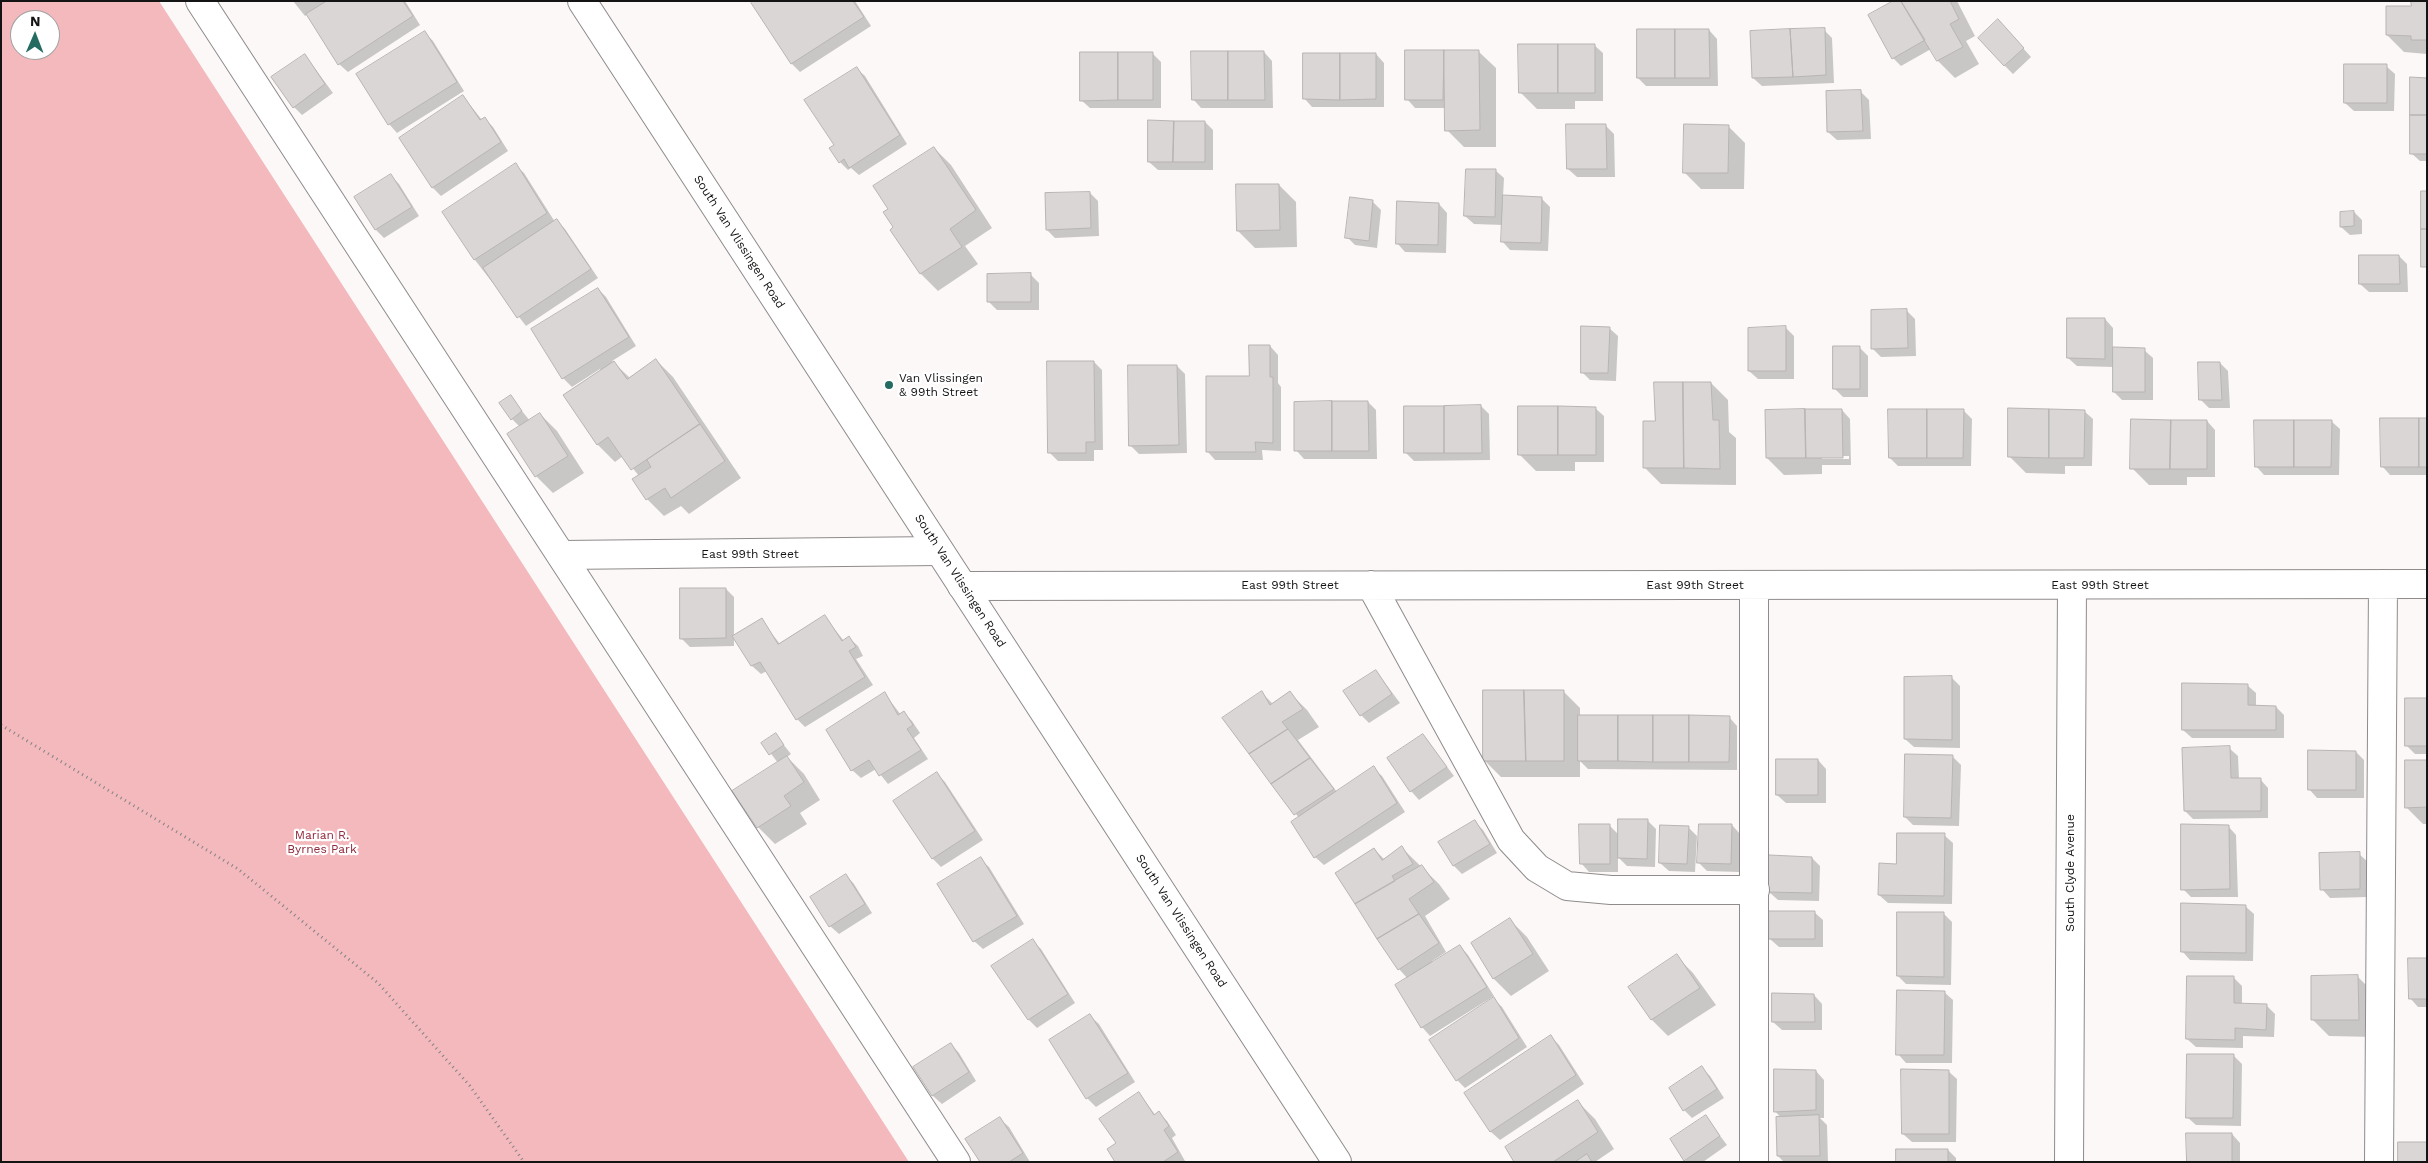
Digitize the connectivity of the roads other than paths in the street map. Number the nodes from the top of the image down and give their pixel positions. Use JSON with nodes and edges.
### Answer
{"nodes":[{"id":1,"x":200,"y":1,"type":"edge"},
{"id":2,"x":582,"y":1,"type":"edge"},
{"id":3,"x":939,"y":550,"type":"junction"},
{"id":4,"x":562,"y":555,"type":"junction"},
{"id":5,"x":2383,"y":584,"type":"junction"},
{"id":6,"x":2427,"y":584,"type":"edge"},
{"id":7,"x":1371,"y":585,"type":"junction"},
{"id":8,"x":1754,"y":585,"type":"junction"},
{"id":9,"x":2072,"y":585,"type":"junction"},
{"id":10,"x":962,"y":586,"type":"junction"},
{"id":11,"x":1754,"y":890,"type":"junction"},
{"id":12,"x":956,"y":1162,"type":"edge"},
{"id":13,"x":1337,"y":1162,"type":"edge"},
{"id":14,"x":1754,"y":1162,"type":"edge"},
{"id":15,"x":2069,"y":1162,"type":"edge"},
{"id":16,"x":2380,"y":1162,"type":"edge"}],
"edges":[{"from":1,"to":4,"type":"street"},
{"from":2,"to":3,"type":"street","name":"South Van Vlissingen Road"},
{"from":3,"to":4,"type":"street","name":"East 99th Street"},
{"from":3,"to":10,"type":"street","name":"South Van Vlissingen Road"},
{"from":4,"to":12,"type":"street"},
{"from":5,"to":6,"type":"street","name":"East 99th Street"},
{"from":5,"to":9,"type":"street","name":"East 99th Street"},
{"from":5,"to":16,"type":"street"},
{"from":7,"to":8,"type":"street","name":"East 99th Street"},
{"from":7,"to":10,"type":"street","name":"East 99th Street"},
{"from":7,"to":11,"type":"street"},
{"from":8,"to":9,"type":"street","name":"East 99th Street"},
{"from":8,"to":11,"type":"street"},
{"from":9,"to":15,"type":"street","name":"South Clyde Avenue"},
{"from":10,"to":13,"type":"street","name":"South Van Vlissingen Road"},
{"from":11,"to":14,"type":"street"}]}
